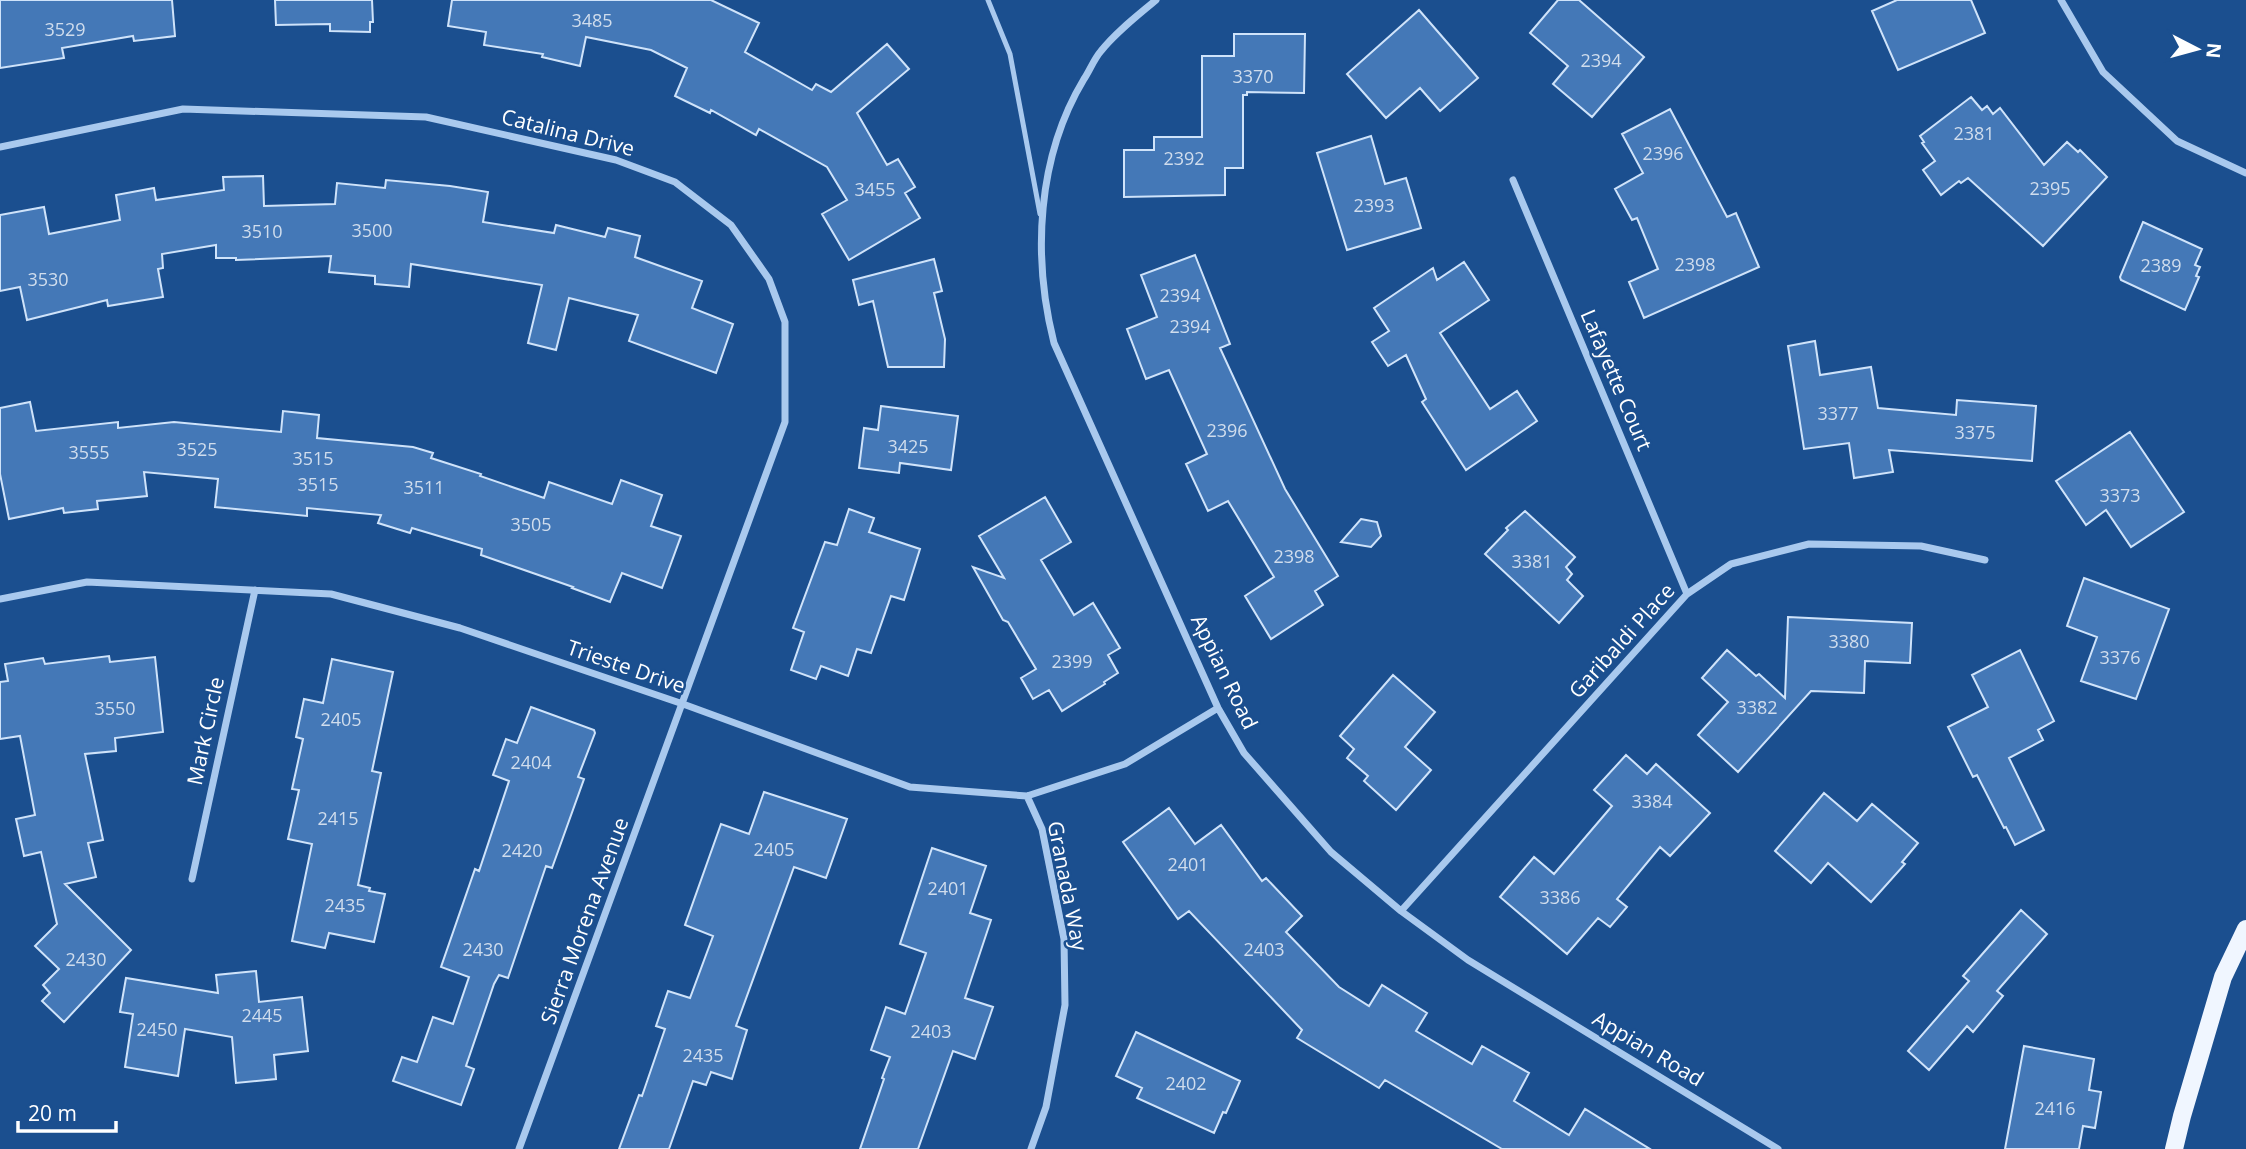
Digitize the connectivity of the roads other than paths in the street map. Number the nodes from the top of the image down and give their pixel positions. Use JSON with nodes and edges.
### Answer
{"nodes":[{"id":1,"x":988,"y":0,"type":"edge"},
{"id":2,"x":1156,"y":0,"type":"edge"},
{"id":3,"x":2060,"y":0,"type":"edge"},
{"id":4,"x":0,"y":147,"type":"edge"},
{"id":5,"x":2246,"y":173,"type":"edge"},
{"id":6,"x":1513,"y":180,"type":"dead end"},
{"id":7,"x":1042,"y":220,"type":"junction"},
{"id":8,"x":1985,"y":560,"type":"dead end"},
{"id":9,"x":255,"y":590,"type":"junction"},
{"id":10,"x":1686,"y":594,"type":"junction"},
{"id":11,"x":0,"y":599,"type":"edge"},
{"id":12,"x":683,"y":704,"type":"junction"},
{"id":13,"x":1218,"y":708,"type":"junction"},
{"id":14,"x":1027,"y":796,"type":"junction"},
{"id":15,"x":192,"y":879,"type":"dead end"},
{"id":16,"x":1401,"y":911,"type":"junction"},
{"id":17,"x":2246,"y":929,"type":"edge"},
{"id":18,"x":519,"y":1149,"type":"edge"},
{"id":19,"x":1031,"y":1149,"type":"edge"},
{"id":20,"x":1778,"y":1149,"type":"edge"},
{"id":21,"x":2175,"y":1149,"type":"edge"}],
"edges":[{"from":1,"to":7,"type":"lane"},
{"from":2,"to":7,"type":"street","name":"Appian Road"},
{"from":3,"to":5,"type":"street"},
{"from":4,"to":12,"type":"street","name":"Catalina Drive"},
{"from":6,"to":10,"type":"street","name":"Lafayette Court"},
{"from":7,"to":13,"type":"street","name":"Appian Road"},
{"from":8,"to":10,"type":"street","name":"Garibaldi Place"},
{"from":9,"to":11,"type":"street","name":"Trieste Drive"},
{"from":9,"to":12,"type":"street","name":"Trieste Drive"},
{"from":9,"to":15,"type":"street","name":"Mark Circle"},
{"from":10,"to":16,"type":"street","name":"Garibaldi Place"},
{"from":12,"to":14,"type":"street","name":"Trieste Drive"},
{"from":12,"to":18,"type":"street","name":"Sierra Morena Avenue"},
{"from":13,"to":14,"type":"street","name":"Trieste Drive"},
{"from":13,"to":16,"type":"street","name":"Appian Road"},
{"from":14,"to":19,"type":"street","name":"Granada Way"},
{"from":16,"to":20,"type":"street","name":"Appian Road"},
{"from":17,"to":21,"type":"main road"}]}
